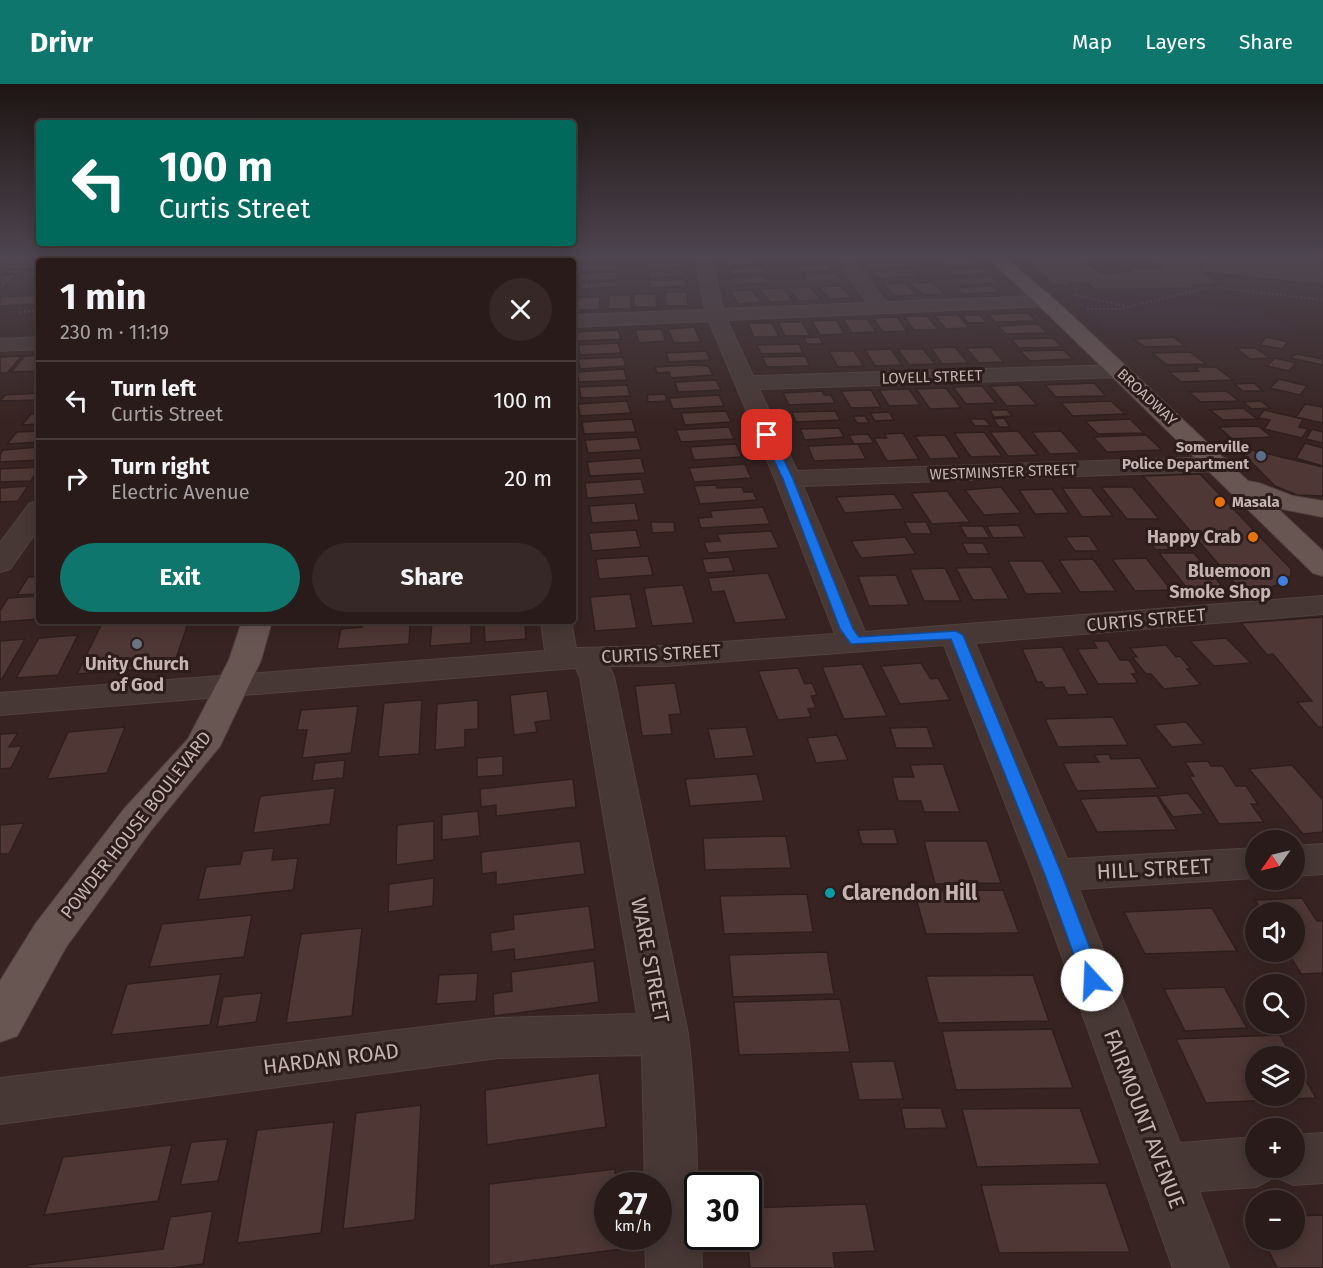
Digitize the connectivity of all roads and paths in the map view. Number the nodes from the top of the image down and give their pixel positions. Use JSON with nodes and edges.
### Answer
{"nodes":[{"id":1,"x":34,"y":311,"type":"edge"},
{"id":2,"x":780,"y":311,"type":"edge"},
{"id":3,"x":1056,"y":311,"type":"edge"},
{"id":4,"x":20,"y":312,"type":"dead end"},
{"id":5,"x":715,"y":314,"type":"junction"},
{"id":6,"x":576,"y":321,"type":"edge"},
{"id":7,"x":36,"y":343,"type":"edge"},
{"id":8,"x":0,"y":345,"type":"edge"},
{"id":9,"x":1120,"y":371,"type":"junction"},
{"id":10,"x":744,"y":383,"type":"junction"},
{"id":11,"x":1218,"y":464,"type":"junction"},
{"id":12,"x":788,"y":479,"type":"junction"},
{"id":13,"x":1239,"y":484,"type":"junction"},
{"id":14,"x":1323,"y":509,"type":"edge"},
{"id":15,"x":36,"y":513,"type":"edge"},
{"id":16,"x":1321,"y":562,"type":"edge"},
{"id":17,"x":0,"y":563,"type":"edge"},
{"id":18,"x":1323,"y":605,"type":"edge"},
{"id":19,"x":256,"y":624,"type":"edge"},
{"id":20,"x":558,"y":624,"type":"edge"},
{"id":21,"x":956,"y":635,"type":"junction"},
{"id":22,"x":856,"y":641,"type":"junction"},
{"id":23,"x":575,"y":658,"type":"junction"},
{"id":24,"x":233,"y":685,"type":"junction"},
{"id":25,"x":0,"y":704,"type":"edge"},
{"id":26,"x":1323,"y":859,"type":"edge"},
{"id":27,"x":1305,"y":860,"type":"edge"},
{"id":28,"x":1245,"y":864,"type":"edge"},
{"id":29,"x":1053,"y":875,"type":"junction"},
{"id":30,"x":0,"y":1022,"type":"edge"},
{"id":31,"x":664,"y":1034,"type":"junction"},
{"id":32,"x":0,"y":1101,"type":"edge"},
{"id":33,"x":1323,"y":1158,"type":"edge"},
{"id":34,"x":1305,"y":1159,"type":"edge"},
{"id":35,"x":1245,"y":1163,"type":"edge"},
{"id":36,"x":1163,"y":1169,"type":"junction"},
{"id":37,"x":674,"y":1268,"type":"edge"},
{"id":38,"x":1201,"y":1268,"type":"edge"}],
"edges":[{"from":1,"to":4,"type":"path"},
{"from":2,"to":5,"type":"street"},
{"from":3,"to":9,"type":"main road","name":"BROADWAY"},
{"from":5,"to":6,"type":"street"},
{"from":5,"to":10,"type":"street"},
{"from":7,"to":8,"type":"street"},
{"from":9,"to":10,"type":"street","name":"LOVELL STREET"},
{"from":9,"to":11,"type":"main road","name":"BROADWAY"},
{"from":10,"to":12,"type":"street"},
{"from":11,"to":12,"type":"street","name":"WESTMINSTER STREET"},
{"from":11,"to":13,"type":"main road","name":"BROADWAY"},
{"from":12,"to":22,"type":"street"},
{"from":13,"to":14,"type":"main road"},
{"from":13,"to":16,"type":"main road","name":"BROADWAY"},
{"from":15,"to":17,"type":"street"},
{"from":18,"to":21,"type":"street","name":"CURTIS STREET"},
{"from":19,"to":24,"type":"main road","name":"POWDER HOUSE BOULEVARD"},
{"from":20,"to":23,"type":"street","name":"WARE STREET"},
{"from":21,"to":22,"type":"street","name":"CURTIS STREET"},
{"from":21,"to":29,"type":"street","name":"FAIRMOUNT AVENUE"},
{"from":22,"to":23,"type":"street","name":"CURTIS STREET"},
{"from":23,"to":24,"type":"street","name":"CURTIS STREET"},
{"from":23,"to":31,"type":"street","name":"WARE STREET"},
{"from":24,"to":25,"type":"street","name":"CURTIS STREET"},
{"from":24,"to":30,"type":"main road","name":"POWDER HOUSE BOULEVARD"},
{"from":26,"to":27,"type":"street"},
{"from":28,"to":29,"type":"street","name":"HILL STREET"},
{"from":29,"to":36,"type":"street","name":"FAIRMOUNT AVENUE"},
{"from":31,"to":32,"type":"street","name":"HARDAN ROAD"},
{"from":31,"to":37,"type":"street","name":"WARE STREET"},
{"from":33,"to":34,"type":"street"},
{"from":35,"to":36,"type":"street"},
{"from":36,"to":38,"type":"street","name":"FAIRMOUNT AVENUE"}]}
